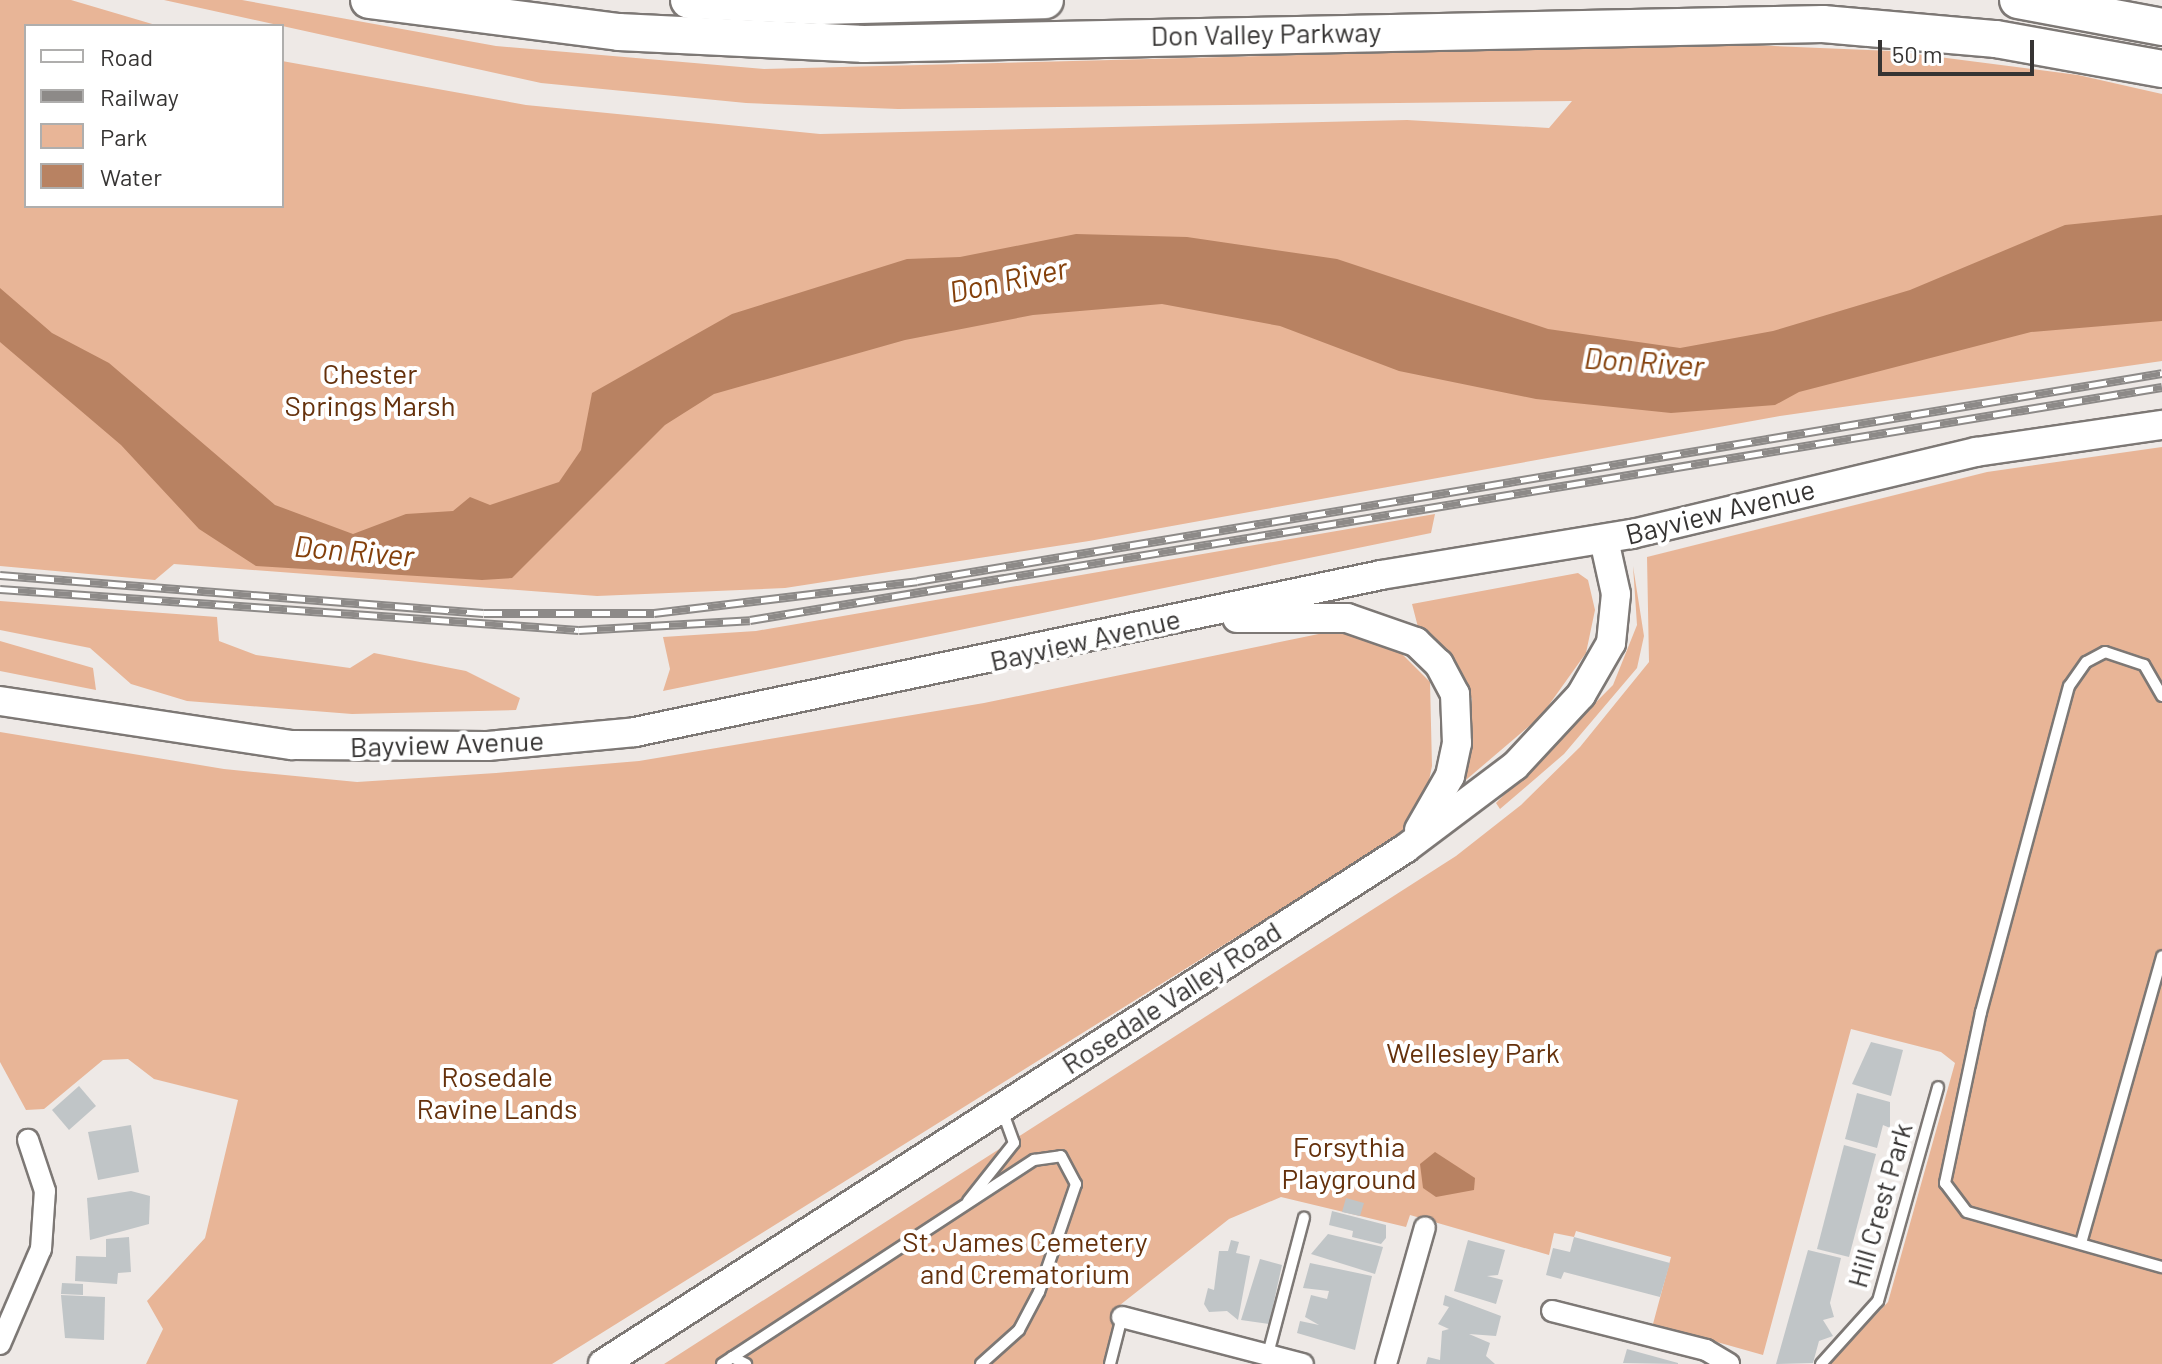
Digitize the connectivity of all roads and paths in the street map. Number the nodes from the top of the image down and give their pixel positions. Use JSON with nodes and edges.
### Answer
{"nodes":[{"id":1,"x":369,"y":0,"type":"edge"},
{"id":2,"x":689,"y":0,"type":"edge"},
{"id":3,"x":1045,"y":0,"type":"edge"},
{"id":4,"x":2018,"y":0,"type":"edge"},
{"id":5,"x":738,"y":2,"type":"edge"},
{"id":6,"x":2162,"y":27,"type":"edge"},
{"id":7,"x":2162,"y":69,"type":"edge"},
{"id":8,"x":2162,"y":425,"type":"edge"},
{"id":9,"x":1604,"y":540,"type":"junction"},
{"id":10,"x":1180,"y":618,"type":"junction"},
{"id":11,"x":2162,"y":696,"type":"edge"},
{"id":12,"x":0,"y":701,"type":"edge"},
{"id":13,"x":1406,"y":848,"type":"junction"},
{"id":14,"x":2162,"y":956,"type":"edge"},
{"id":15,"x":1938,"y":1087,"type":"dead end"},
{"id":16,"x":1001,"y":1109,"type":"junction"},
{"id":17,"x":28,"y":1140,"type":"dead end"},
{"id":18,"x":965,"y":1206,"type":"junction"},
{"id":19,"x":1304,"y":1218,"type":"dead end"},
{"id":20,"x":1425,"y":1227,"type":"dead end"},
{"id":21,"x":2081,"y":1243,"type":"junction"},
{"id":22,"x":2162,"y":1267,"type":"edge"},
{"id":23,"x":1552,"y":1311,"type":"dead end"},
{"id":24,"x":1122,"y":1317,"type":"joint"},
{"id":25,"x":0,"y":1344,"type":"edge"},
{"id":26,"x":1268,"y":1354,"type":"junction"},
{"id":27,"x":727,"y":1361,"type":"edge"},
{"id":28,"x":603,"y":1364,"type":"edge"},
{"id":29,"x":746,"y":1364,"type":"edge"},
{"id":30,"x":981,"y":1364,"type":"edge"},
{"id":31,"x":1110,"y":1364,"type":"edge"},
{"id":32,"x":1303,"y":1364,"type":"edge"},
{"id":33,"x":1386,"y":1364,"type":"edge"},
{"id":34,"x":1729,"y":1364,"type":"edge"},
{"id":35,"x":1821,"y":1364,"type":"edge"}],
"edges":[{"from":1,"to":7,"type":"highway","name":"Don Valley Parkway"},
{"from":2,"to":5,"type":"highway"},
{"from":3,"to":5,"type":"highway"},
{"from":4,"to":6,"type":"highway"},
{"from":8,"to":9,"type":"main road","name":"Bayview Avenue"},
{"from":9,"to":10,"type":"main road","name":"Bayview Avenue"},
{"from":9,"to":13,"type":"main road","name":"Rosedale Valley Road"},
{"from":10,"to":12,"type":"main road","name":"Bayview Avenue"},
{"from":10,"to":13,"type":"main road"},
{"from":11,"to":21,"type":"lane"},
{"from":13,"to":16,"type":"main road","name":"Rosedale Valley Road"},
{"from":14,"to":21,"type":"lane"},
{"from":15,"to":35,"type":"lane","name":"Hill Crest Park"},
{"from":16,"to":18,"type":"lane"},
{"from":16,"to":28,"type":"main road","name":"Rosedale Valley Road"},
{"from":17,"to":25,"type":"street"},
{"from":18,"to":27,"type":"lane"},
{"from":18,"to":30,"type":"lane"},
{"from":19,"to":26,"type":"lane"},
{"from":20,"to":33,"type":"street"},
{"from":21,"to":22,"type":"lane"},
{"from":23,"to":34,"type":"street"},
{"from":24,"to":26,"type":"street"},
{"from":24,"to":31,"type":"lane"},
{"from":26,"to":32,"type":"street"},
{"from":27,"to":29,"type":"lane"}]}
